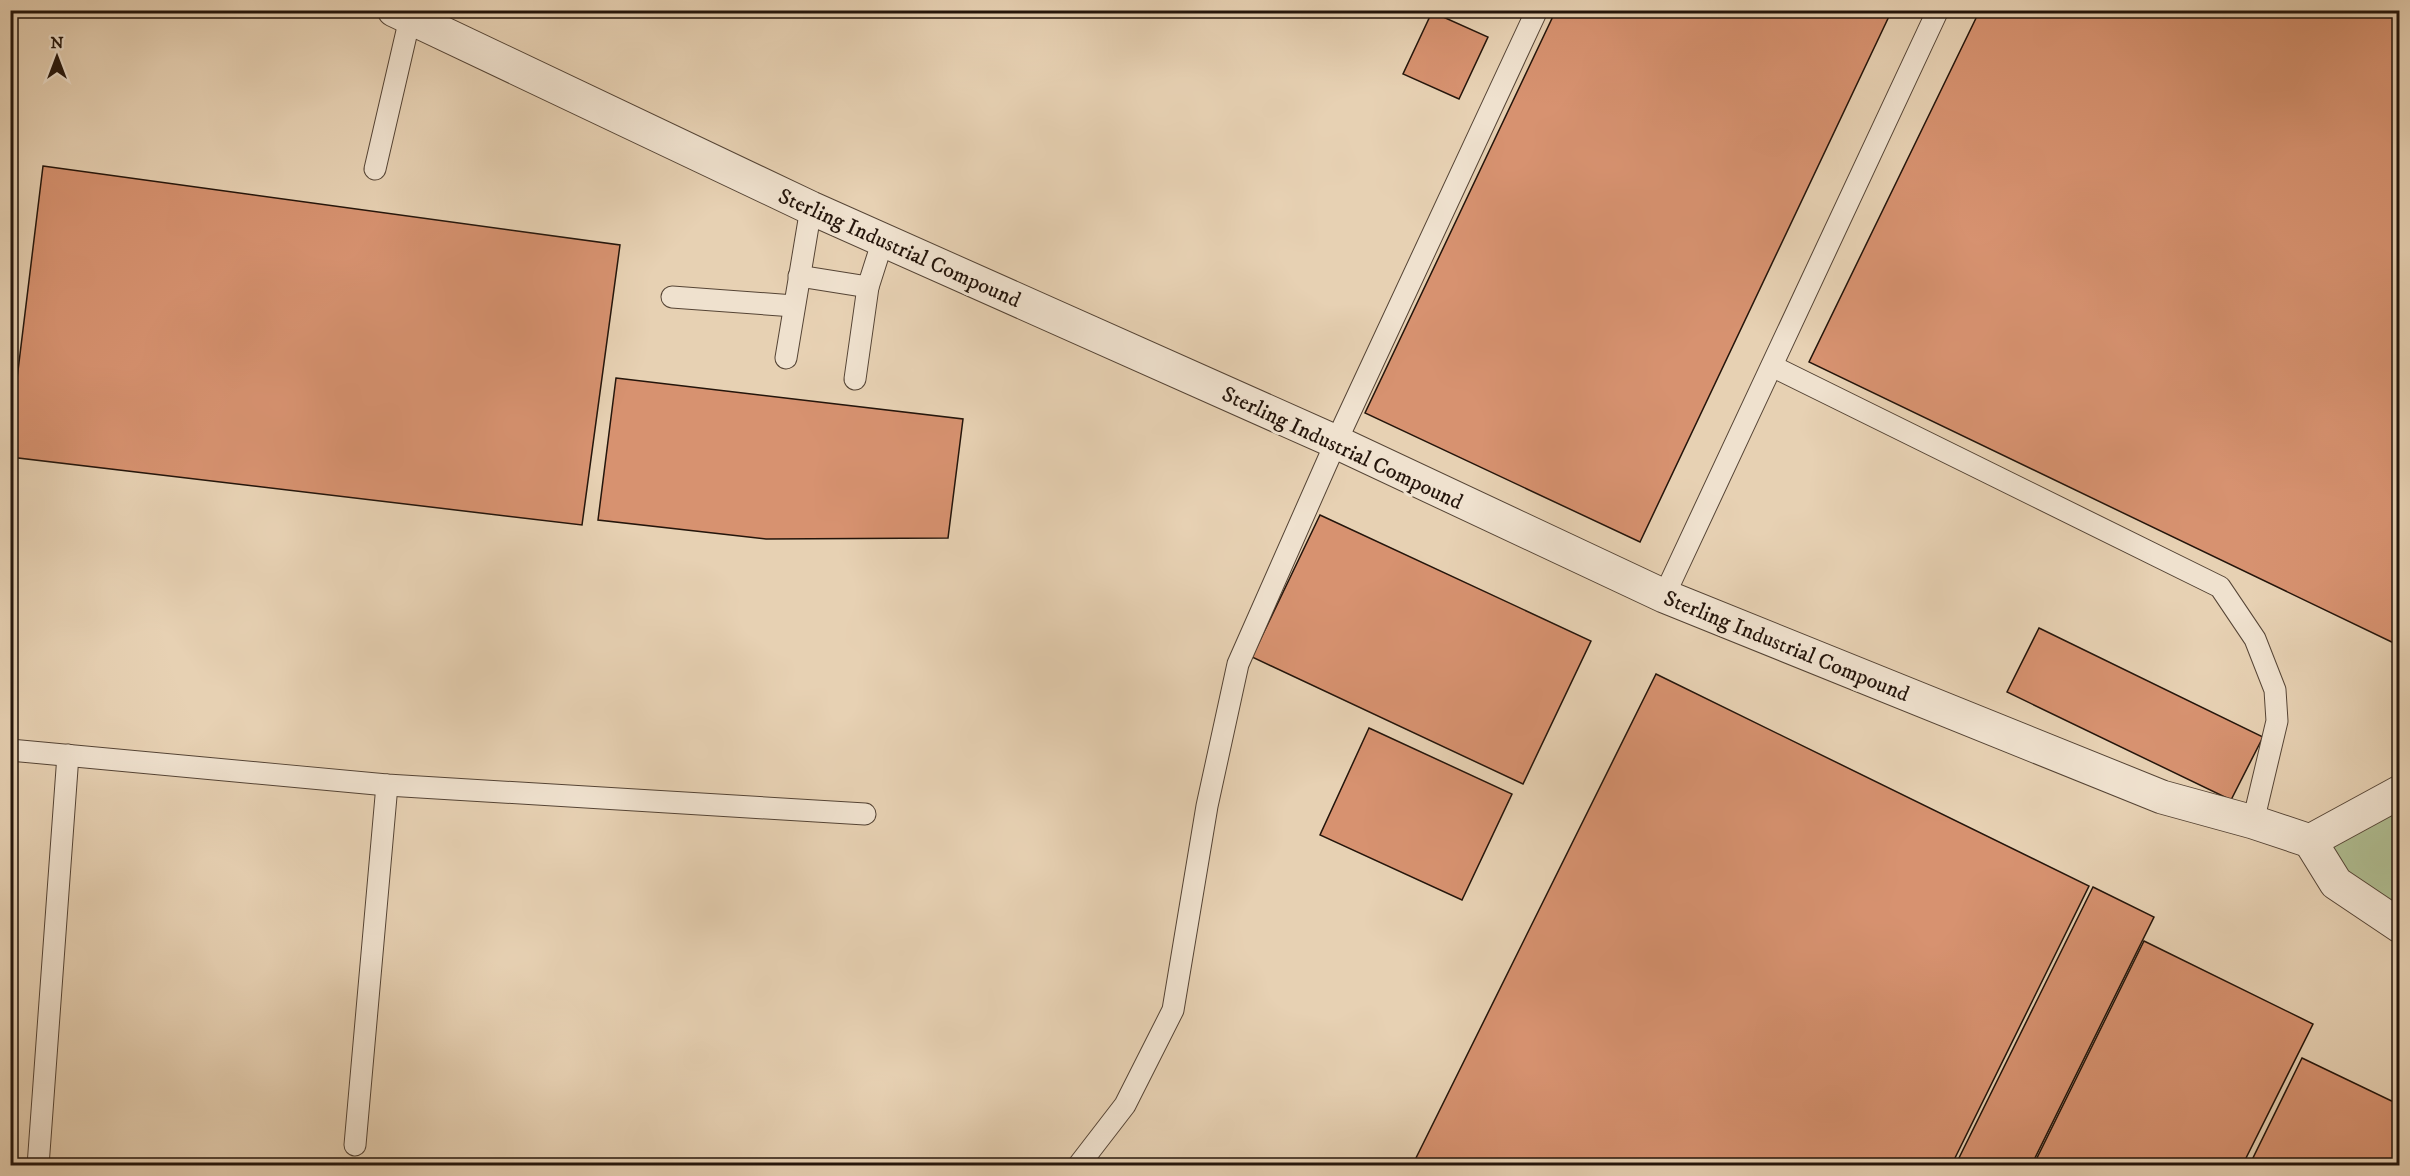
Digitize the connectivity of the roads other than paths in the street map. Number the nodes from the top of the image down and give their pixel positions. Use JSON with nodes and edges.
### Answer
{"nodes":[{"id":1,"x":1537,"y":10,"type":"edge"},
{"id":2,"x":1938,"y":10,"type":"edge"},
{"id":3,"x":402,"y":14,"type":"edge"},
{"id":4,"x":375,"y":169,"type":"dead end"},
{"id":5,"x":811,"y":208,"type":"junction"},
{"id":6,"x":883,"y":240,"type":"junction"},
{"id":7,"x":799,"y":276,"type":"junction"},
{"id":8,"x":868,"y":288,"type":"junction"},
{"id":9,"x":672,"y":297,"type":"dead end"},
{"id":10,"x":794,"y":306,"type":"junction"},
{"id":11,"x":786,"y":358,"type":"dead end"},
{"id":12,"x":1772,"y":366,"type":"junction"},
{"id":13,"x":855,"y":379,"type":"dead end"},
{"id":14,"x":1336,"y":442,"type":"junction"},
{"id":15,"x":1664,"y":596,"type":"junction"},
{"id":16,"x":10,"y":750,"type":"edge"},
{"id":17,"x":68,"y":755,"type":"junction"},
{"id":18,"x":387,"y":785,"type":"junction"},
{"id":19,"x":2400,"y":792,"type":"edge"},
{"id":20,"x":865,"y":814,"type":"dead end"},
{"id":21,"x":2253,"y":822,"type":"junction"},
{"id":22,"x":2310,"y":841,"type":"junction"},
{"id":23,"x":2400,"y":926,"type":"edge"},
{"id":24,"x":355,"y":1145,"type":"dead end"},
{"id":25,"x":38,"y":1166,"type":"edge"},
{"id":26,"x":1078,"y":1166,"type":"edge"}],
"edges":[{"from":1,"to":14,"type":"lane"},
{"from":2,"to":12,"type":"lane"},
{"from":3,"to":4,"type":"lane"},
{"from":3,"to":5,"type":"street","name":"Sterling Industrial Compound"},
{"from":5,"to":6,"type":"street","name":"Sterling Industrial Compound"},
{"from":5,"to":7,"type":"lane"},
{"from":6,"to":8,"type":"lane"},
{"from":6,"to":14,"type":"street","name":"Sterling Industrial Compound"},
{"from":7,"to":8,"type":"lane"},
{"from":7,"to":10,"type":"lane"},
{"from":8,"to":13,"type":"lane"},
{"from":9,"to":10,"type":"lane"},
{"from":10,"to":11,"type":"lane"},
{"from":12,"to":15,"type":"lane"},
{"from":12,"to":21,"type":"lane"},
{"from":14,"to":15,"type":"street","name":"Sterling Industrial Compound"},
{"from":14,"to":26,"type":"lane"},
{"from":15,"to":21,"type":"street","name":"Sterling Industrial Compound"},
{"from":16,"to":17,"type":"lane"},
{"from":17,"to":18,"type":"lane"},
{"from":17,"to":25,"type":"lane"},
{"from":18,"to":20,"type":"lane"},
{"from":18,"to":24,"type":"lane"},
{"from":19,"to":22,"type":"street"},
{"from":21,"to":22,"type":"street","name":"Sterling Industrial Compound"},
{"from":22,"to":23,"type":"street"}]}
